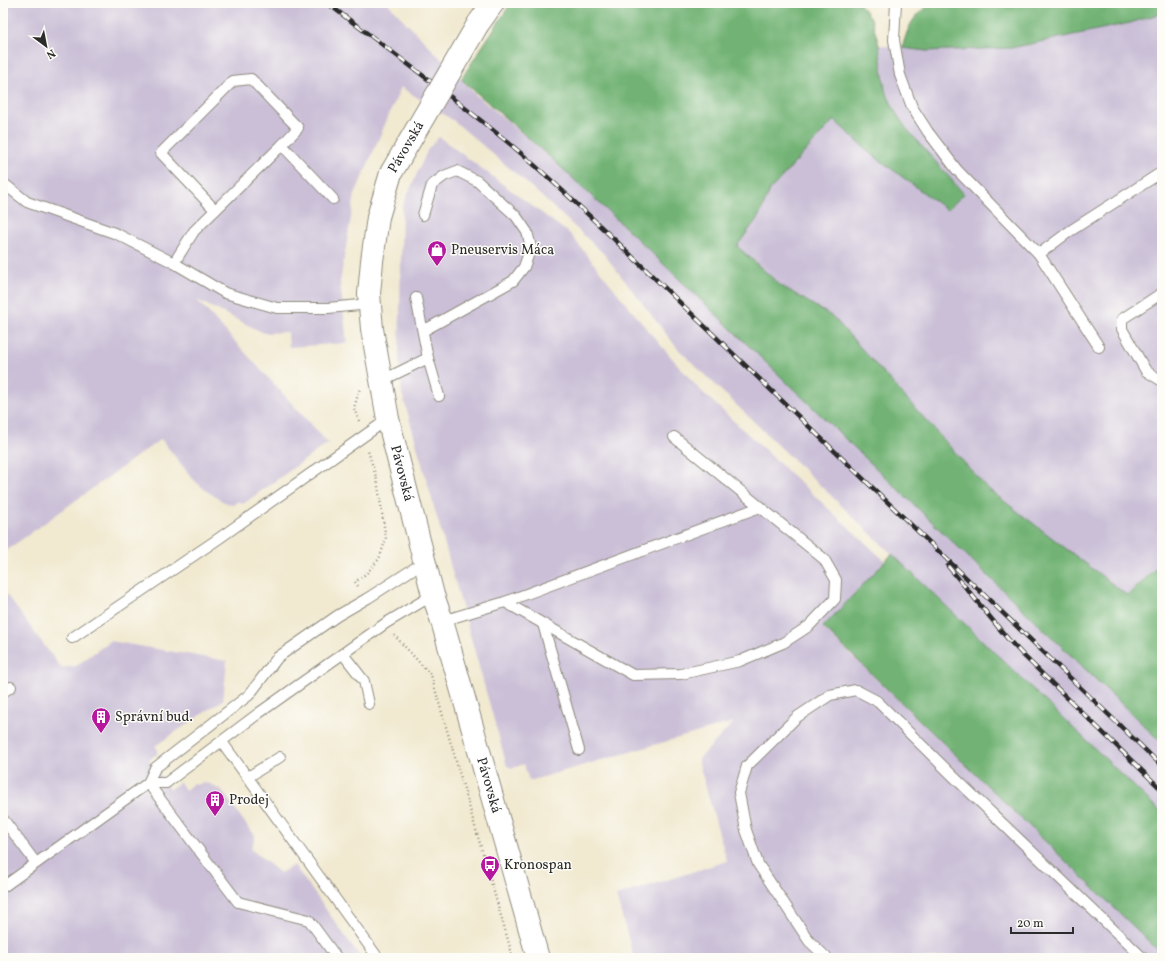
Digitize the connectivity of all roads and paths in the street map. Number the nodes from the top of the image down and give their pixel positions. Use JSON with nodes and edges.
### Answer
{"nodes":[{"id":1,"x":493,"y":3,"type":"edge"},
{"id":2,"x":896,"y":3,"type":"edge"},
{"id":3,"x":282,"y":145,"type":"junction"},
{"id":4,"x":1162,"y":172,"type":"edge"},
{"id":5,"x":3,"y":184,"type":"edge"},
{"id":6,"x":333,"y":199,"type":"dead end"},
{"id":7,"x":215,"y":210,"type":"junction"},
{"id":8,"x":423,"y":215,"type":"dead end"},
{"id":9,"x":1038,"y":254,"type":"junction"},
{"id":10,"x":174,"y":263,"type":"junction"},
{"id":11,"x":1162,"y":293,"type":"edge"},
{"id":12,"x":416,"y":298,"type":"dead end"},
{"id":13,"x":370,"y":304,"type":"junction"},
{"id":14,"x":423,"y":331,"type":"junction"},
{"id":15,"x":1099,"y":347,"type":"dead end"},
{"id":16,"x":428,"y":358,"type":"junction"},
{"id":17,"x":381,"y":381,"type":"junction"},
{"id":18,"x":1162,"y":381,"type":"edge"},
{"id":19,"x":439,"y":396,"type":"dead end"},
{"id":20,"x":388,"y":419,"type":"junction"},
{"id":21,"x":674,"y":437,"type":"dead end"},
{"id":22,"x":760,"y":507,"type":"junction"},
{"id":23,"x":424,"y":562,"type":"junction"},
{"id":24,"x":433,"y":595,"type":"junction"},
{"id":25,"x":505,"y":602,"type":"junction"},
{"id":26,"x":442,"y":621,"type":"junction"},
{"id":27,"x":543,"y":624,"type":"junction"},
{"id":28,"x":72,"y":638,"type":"dead end"},
{"id":29,"x":343,"y":654,"type":"junction"},
{"id":30,"x":368,"y":704,"type":"dead end"},
{"id":31,"x":222,"y":742,"type":"junction"},
{"id":32,"x":579,"y":750,"type":"dead end"},
{"id":33,"x":280,"y":757,"type":"dead end"},
{"id":34,"x":248,"y":777,"type":"junction"},
{"id":35,"x":148,"y":783,"type":"junction"},
{"id":36,"x":3,"y":819,"type":"edge"},
{"id":37,"x":36,"y":863,"type":"junction"},
{"id":38,"x":3,"y":886,"type":"edge"},
{"id":39,"x":337,"y":958,"type":"edge"},
{"id":40,"x":378,"y":958,"type":"edge"},
{"id":41,"x":538,"y":958,"type":"edge"},
{"id":42,"x":827,"y":958,"type":"edge"},
{"id":43,"x":1143,"y":958,"type":"edge"}],
"edges":[{"from":1,"to":13,"type":"street","name":"Pávovská","bridge":true},
{"from":2,"to":9,"type":"lane"},
{"from":3,"to":6,"type":"lane"},
{"from":3,"to":7,"type":"lane"},
{"from":3,"to":7,"type":"lane"},
{"from":4,"to":9,"type":"lane"},
{"from":5,"to":10,"type":"lane"},
{"from":7,"to":10,"type":"lane"},
{"from":8,"to":14,"type":"lane"},
{"from":9,"to":15,"type":"lane"},
{"from":10,"to":13,"type":"lane"},
{"from":11,"to":18,"type":"lane"},
{"from":12,"to":14,"type":"lane"},
{"from":13,"to":17,"type":"street","name":"Pávovská"},
{"from":14,"to":16,"type":"lane"},
{"from":16,"to":17,"type":"lane"},
{"from":16,"to":19,"type":"lane"},
{"from":17,"to":20,"type":"street","name":"Pávovská"},
{"from":20,"to":23,"type":"street","name":"Pávovská"},
{"from":20,"to":28,"type":"lane"},
{"from":21,"to":22,"type":"lane"},
{"from":22,"to":25,"type":"lane"},
{"from":22,"to":27,"type":"lane"},
{"from":23,"to":24,"type":"street","name":"Pávovská"},
{"from":23,"to":35,"type":"lane"},
{"from":24,"to":26,"type":"street","name":"Pávovská"},
{"from":24,"to":29,"type":"lane"},
{"from":25,"to":26,"type":"lane"},
{"from":25,"to":27,"type":"lane"},
{"from":26,"to":41,"type":"street","name":"Pávovská"},
{"from":27,"to":32,"type":"lane"},
{"from":29,"to":30,"type":"lane"},
{"from":29,"to":31,"type":"lane"},
{"from":31,"to":34,"type":"lane"},
{"from":31,"to":35,"type":"lane"},
{"from":33,"to":34,"type":"lane"},
{"from":34,"to":40,"type":"lane"},
{"from":35,"to":37,"type":"lane"},
{"from":35,"to":39,"type":"lane"},
{"from":36,"to":37,"type":"lane"},
{"from":37,"to":38,"type":"lane"},
{"from":42,"to":43,"type":"lane"}]}
